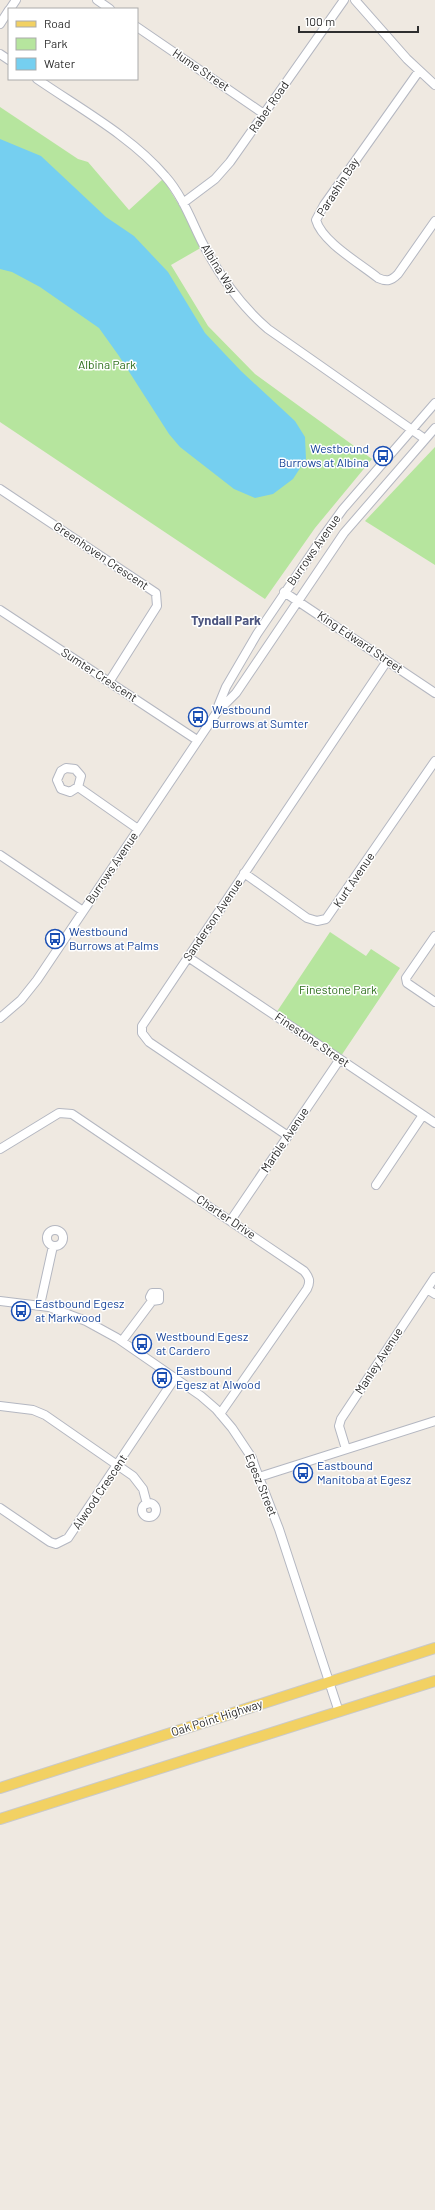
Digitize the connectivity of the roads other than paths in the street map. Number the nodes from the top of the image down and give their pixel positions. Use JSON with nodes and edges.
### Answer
{"nodes":[{"id":1,"x":97,"y":0,"type":"edge"},
{"id":2,"x":344,"y":0,"type":"edge"},
{"id":3,"x":356,"y":0,"type":"edge"},
{"id":4,"x":109,"y":8,"type":"edge"},
{"id":5,"x":8,"y":12,"type":"edge"},
{"id":6,"x":0,"y":24,"type":"edge"},
{"id":7,"x":138,"y":28,"type":"edge"},
{"id":8,"x":419,"y":70,"type":"junction"},
{"id":9,"x":38,"y":80,"type":"edge"},
{"id":10,"x":435,"y":85,"type":"edge"},
{"id":11,"x":264,"y":114,"type":"junction"},
{"id":12,"x":182,"y":203,"type":"junction"},
{"id":13,"x":435,"y":221,"type":"edge"},
{"id":14,"x":435,"y":403,"type":"edge"},
{"id":15,"x":435,"y":428,"type":"edge"},
{"id":16,"x":412,"y":429,"type":"junction"},
{"id":17,"x":425,"y":439,"type":"junction"},
{"id":18,"x":0,"y":488,"type":"edge"},
{"id":19,"x":284,"y":592,"type":"junction"},
{"id":20,"x":299,"y":602,"type":"junction"},
{"id":21,"x":0,"y":610,"type":"edge"},
{"id":22,"x":387,"y":661,"type":"junction"},
{"id":23,"x":109,"y":682,"type":"junction"},
{"id":24,"x":435,"y":693,"type":"edge"},
{"id":25,"x":216,"y":712,"type":"junction"},
{"id":26,"x":197,"y":740,"type":"junction"},
{"id":27,"x":435,"y":761,"type":"edge"},
{"id":28,"x":78,"y":787,"type":"dead end"},
{"id":29,"x":138,"y":829,"type":"junction"},
{"id":30,"x":0,"y":855,"type":"edge"},
{"id":31,"x":244,"y":873,"type":"junction"},
{"id":32,"x":84,"y":911,"type":"junction"},
{"id":33,"x":435,"y":936,"type":"edge"},
{"id":34,"x":188,"y":957,"type":"junction"},
{"id":35,"x":435,"y":1002,"type":"edge"},
{"id":36,"x":0,"y":1018,"type":"edge"},
{"id":37,"x":340,"y":1059,"type":"junction"},
{"id":38,"x":423,"y":1115,"type":"junction"},
{"id":39,"x":435,"y":1123,"type":"edge"},
{"id":40,"x":288,"y":1136,"type":"junction"},
{"id":41,"x":0,"y":1149,"type":"edge"},
{"id":42,"x":376,"y":1185,"type":"dead end"},
{"id":43,"x":231,"y":1220,"type":"junction"},
{"id":44,"x":53,"y":1246,"type":"dead end"},
{"id":45,"x":435,"y":1277,"type":"edge"},
{"id":46,"x":427,"y":1288,"type":"junction"},
{"id":47,"x":435,"y":1294,"type":"edge"},
{"id":48,"x":0,"y":1301,"type":"edge"},
{"id":49,"x":152,"y":1301,"type":"dead end"},
{"id":50,"x":40,"y":1305,"type":"junction"},
{"id":51,"x":122,"y":1341,"type":"junction"},
{"id":52,"x":175,"y":1378,"type":"junction"},
{"id":53,"x":0,"y":1406,"type":"edge"},
{"id":54,"x":220,"y":1414,"type":"junction"},
{"id":55,"x":435,"y":1421,"type":"edge"},
{"id":56,"x":346,"y":1449,"type":"junction"},
{"id":57,"x":118,"y":1464,"type":"junction"},
{"id":58,"x":259,"y":1477,"type":"junction"},
{"id":59,"x":148,"y":1504,"type":"dead end"},
{"id":60,"x":0,"y":1508,"type":"edge"},
{"id":61,"x":435,"y":1648,"type":"edge"},
{"id":62,"x":435,"y":1681,"type":"edge"},
{"id":63,"x":329,"y":1682,"type":"junction"},
{"id":64,"x":339,"y":1712,"type":"junction"},
{"id":65,"x":0,"y":1788,"type":"edge"},
{"id":66,"x":0,"y":1819,"type":"edge"}],
"edges":[{"from":1,"to":4,"type":"street"},
{"from":2,"to":11,"type":"street","name":"Raber Road"},
{"from":3,"to":8,"type":"street"},
{"from":5,"to":6,"type":"street"},
{"from":7,"to":11,"type":"street","name":"Hume Street"},
{"from":8,"to":10,"type":"street"},
{"from":8,"to":13,"type":"street","name":"Parashin Bay"},
{"from":9,"to":12,"type":"street","name":"Albina Way"},
{"from":11,"to":12,"type":"street","name":"Raber Road"},
{"from":12,"to":16,"type":"street","name":"Albina Way"},
{"from":14,"to":16,"type":"street","name":"Burrows Avenue"},
{"from":15,"to":17,"type":"street","name":"Burrows Avenue"},
{"from":16,"to":17,"type":"street","name":"Albina Way"},
{"from":16,"to":19,"type":"street","name":"Burrows Avenue"},
{"from":17,"to":20,"type":"street","name":"Burrows Avenue"},
{"from":18,"to":23,"type":"street","name":"Greenhoven Crescent"},
{"from":19,"to":20,"type":"street","name":"King Edward Street"},
{"from":19,"to":25,"type":"street","name":"Burrows Avenue"},
{"from":20,"to":22,"type":"street","name":"King Edward Street"},
{"from":20,"to":25,"type":"street","name":"Burrows Avenue"},
{"from":21,"to":23,"type":"street","name":"Sumter Crescent"},
{"from":22,"to":24,"type":"street","name":"King Edward Street"},
{"from":22,"to":31,"type":"street","name":"Sanderson Avenue"},
{"from":23,"to":26,"type":"street","name":"Sumter Crescent"},
{"from":25,"to":26,"type":"street","name":"Burrows Avenue"},
{"from":26,"to":29,"type":"street","name":"Burrows Avenue"},
{"from":27,"to":31,"type":"street","name":"Kurt Avenue"},
{"from":28,"to":29,"type":"street"},
{"from":29,"to":32,"type":"street","name":"Burrows Avenue"},
{"from":30,"to":32,"type":"street"},
{"from":31,"to":34,"type":"street","name":"Sanderson Avenue"},
{"from":32,"to":36,"type":"street","name":"Burrows Avenue"},
{"from":33,"to":35,"type":"street"},
{"from":34,"to":37,"type":"street","name":"Finestone Street"},
{"from":34,"to":40,"type":"street","name":"Sanderson Avenue"},
{"from":37,"to":38,"type":"street","name":"Finestone Street"},
{"from":37,"to":40,"type":"street","name":"Marble Avenue"},
{"from":38,"to":39,"type":"street","name":"Finestone Street"},
{"from":38,"to":42,"type":"street"},
{"from":40,"to":43,"type":"street","name":"Marble Avenue"},
{"from":41,"to":43,"type":"street","name":"Charter Drive"},
{"from":43,"to":54,"type":"street","name":"Charter Drive"},
{"from":44,"to":50,"type":"street"},
{"from":45,"to":46,"type":"street","name":"Manley Avenue"},
{"from":46,"to":47,"type":"street"},
{"from":46,"to":56,"type":"street","name":"Manley Avenue"},
{"from":48,"to":50,"type":"street","name":"Egesz Street"},
{"from":49,"to":51,"type":"street"},
{"from":50,"to":51,"type":"street","name":"Egesz Street"},
{"from":51,"to":52,"type":"street","name":"Egesz Street"},
{"from":52,"to":54,"type":"street","name":"Egesz Street"},
{"from":52,"to":57,"type":"street","name":"Alwood Crescent"},
{"from":53,"to":57,"type":"street"},
{"from":54,"to":58,"type":"street","name":"Egesz Street"},
{"from":55,"to":56,"type":"street"},
{"from":56,"to":58,"type":"street"},
{"from":57,"to":59,"type":"street"},
{"from":57,"to":60,"type":"street","name":"Alwood Crescent"},
{"from":58,"to":63,"type":"street","name":"Egesz Street"},
{"from":61,"to":63,"type":"main road","name":"Oak Point Highway"},
{"from":62,"to":64,"type":"main road"},
{"from":63,"to":64,"type":"street","name":"Egesz Street"},
{"from":63,"to":65,"type":"main road","name":"Oak Point Highway"},
{"from":64,"to":66,"type":"main road"}]}
